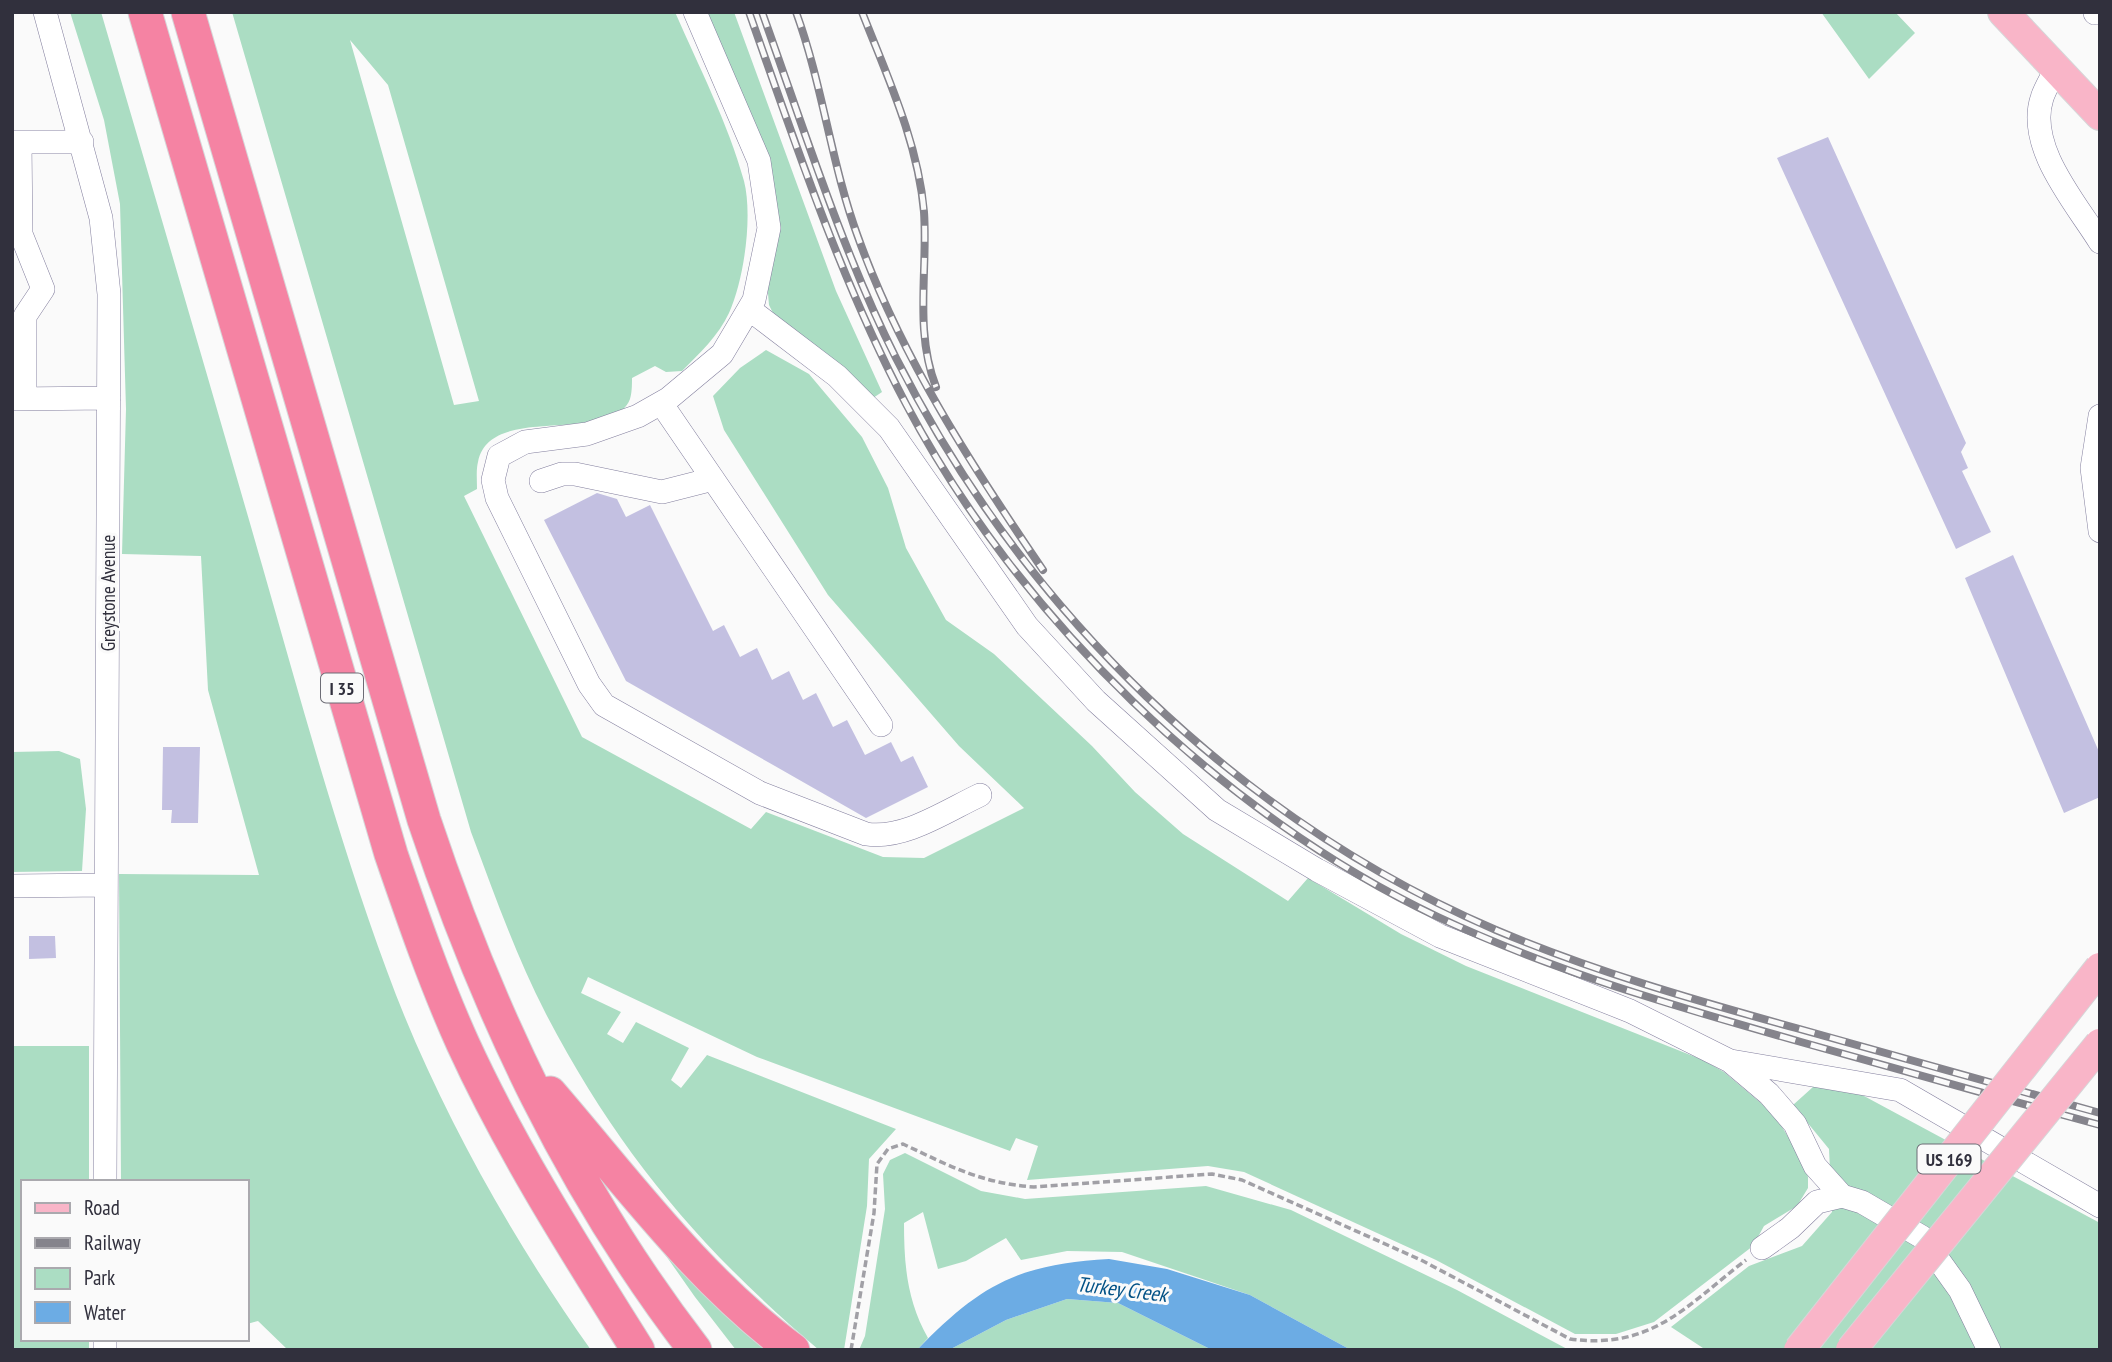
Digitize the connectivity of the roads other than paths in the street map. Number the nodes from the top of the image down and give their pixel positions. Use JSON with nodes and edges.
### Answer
{"nodes":[{"id":1,"x":45,"y":12,"type":"edge"},
{"id":2,"x":145,"y":12,"type":"edge"},
{"id":3,"x":188,"y":12,"type":"edge"},
{"id":4,"x":695,"y":12,"type":"edge"},
{"id":5,"x":2005,"y":13,"type":"edge"},
{"id":6,"x":2056,"y":68,"type":"junction"},
{"id":7,"x":2100,"y":115,"type":"edge"},
{"id":8,"x":16,"y":142,"type":"edge"},
{"id":9,"x":82,"y":142,"type":"junction"},
{"id":10,"x":2100,"y":242,"type":"edge"},
{"id":11,"x":749,"y":309,"type":"junction"},
{"id":12,"x":18,"y":359,"type":"edge"},
{"id":13,"x":109,"y":398,"type":"junction"},
{"id":14,"x":19,"y":399,"type":"edge"},
{"id":15,"x":661,"y":403,"type":"junction"},
{"id":16,"x":2100,"y":416,"type":"edge"},
{"id":17,"x":713,"y":479,"type":"junction"},
{"id":18,"x":541,"y":481,"type":"dead end"},
{"id":19,"x":2100,"y":531,"type":"edge"},
{"id":20,"x":881,"y":725,"type":"dead end"},
{"id":21,"x":980,"y":795,"type":"dead end"},
{"id":22,"x":106,"y":885,"type":"junction"},
{"id":23,"x":12,"y":886,"type":"edge"},
{"id":24,"x":2100,"y":968,"type":"edge"},
{"id":25,"x":2100,"y":1044,"type":"edge"},
{"id":26,"x":510,"y":1047,"type":"junction"},
{"id":27,"x":1730,"y":1061,"type":"junction"},
{"id":28,"x":105,"y":1180,"type":"edge"},
{"id":29,"x":1842,"y":1196,"type":"junction"},
{"id":30,"x":2100,"y":1206,"type":"edge"},
{"id":31,"x":1762,"y":1248,"type":"road end"},
{"id":32,"x":632,"y":1339,"type":"edge"},
{"id":33,"x":695,"y":1350,"type":"edge"},
{"id":34,"x":793,"y":1350,"type":"edge"},
{"id":35,"x":1799,"y":1350,"type":"edge"},
{"id":36,"x":1851,"y":1350,"type":"edge"},
{"id":37,"x":1989,"y":1350,"type":"edge"}],
"edges":[{"from":1,"to":9,"type":"street","name":"Greystone Avenue"},
{"from":2,"to":32,"type":"highway","number":"I 35"},
{"from":3,"to":26,"type":"highway","number":"I 35"},
{"from":4,"to":11,"type":"street"},
{"from":5,"to":6,"type":"main road"},
{"from":6,"to":7,"type":"main road"},
{"from":6,"to":10,"type":"street"},
{"from":8,"to":9,"type":"street"},
{"from":8,"to":12,"type":"street"},
{"from":9,"to":13,"type":"street","name":"Greystone Avenue"},
{"from":11,"to":15,"type":"street"},
{"from":11,"to":27,"type":"street"},
{"from":12,"to":14,"type":"street"},
{"from":13,"to":14,"type":"street"},
{"from":13,"to":22,"type":"street","name":"Greystone Avenue"},
{"from":15,"to":17,"type":"street"},
{"from":15,"to":21,"type":"street"},
{"from":16,"to":19,"type":"street"},
{"from":17,"to":18,"type":"street"},
{"from":17,"to":20,"type":"street"},
{"from":22,"to":23,"type":"street"},
{"from":22,"to":28,"type":"street","name":"Greystone Avenue"},
{"from":24,"to":35,"type":"main road","number":"US 169","bridge":true},
{"from":25,"to":36,"type":"main road","number":"US 169","bridge":true},
{"from":26,"to":33,"type":"highway","number":"I 35"},
{"from":26,"to":34,"type":"highway"},
{"from":27,"to":29,"type":"street"},
{"from":27,"to":30,"type":"street"},
{"from":29,"to":31,"type":"street"},
{"from":29,"to":37,"type":"street"}]}
